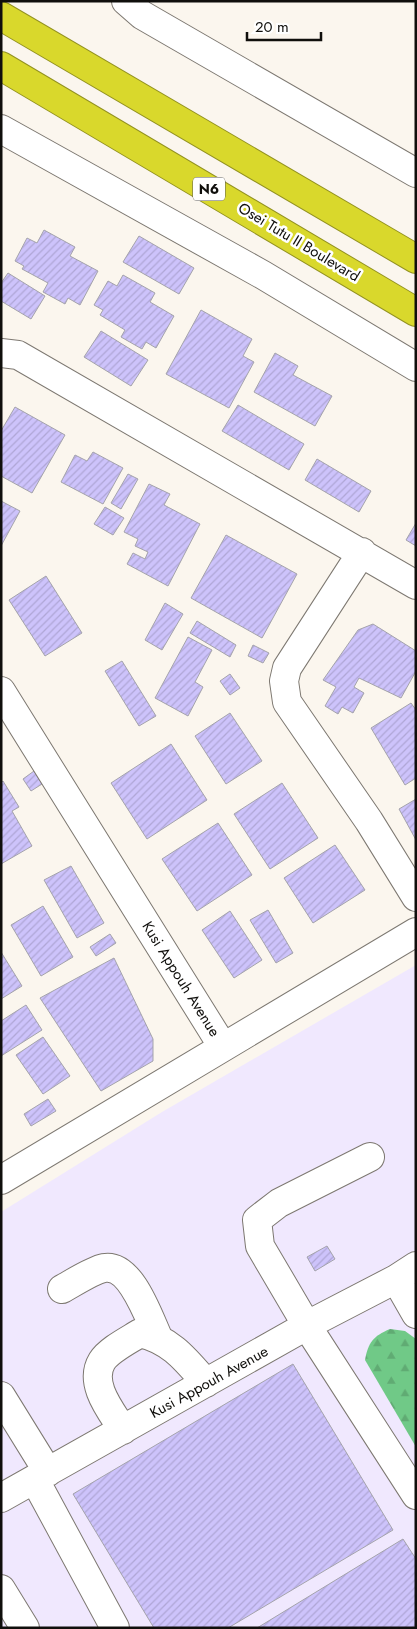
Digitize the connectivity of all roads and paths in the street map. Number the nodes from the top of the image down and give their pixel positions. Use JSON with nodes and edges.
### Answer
{"nodes":[{"id":1,"x":126,"y":1,"type":"edge"},
{"id":2,"x":1,"y":16,"type":"edge"},
{"id":3,"x":1,"y":66,"type":"edge"},
{"id":4,"x":1,"y":129,"type":"edge"},
{"id":5,"x":416,"y":173,"type":"edge"},
{"id":6,"x":416,"y":260,"type":"edge"},
{"id":7,"x":416,"y":312,"type":"edge"},
{"id":8,"x":1,"y":353,"type":"edge"},
{"id":9,"x":416,"y":367,"type":"edge"},
{"id":10,"x":362,"y":552,"type":"junction"},
{"id":11,"x":416,"y":585,"type":"edge"},
{"id":12,"x":1,"y":691,"type":"edge"},
{"id":13,"x":416,"y":897,"type":"edge"},
{"id":14,"x":416,"y":932,"type":"edge"},
{"id":15,"x":223,"y":1047,"type":"junction"},
{"id":16,"x":370,"y":1157,"type":"dead end"},
{"id":17,"x":1,"y":1180,"type":"edge"},
{"id":18,"x":406,"y":1273,"type":"edge"},
{"id":19,"x":62,"y":1289,"type":"dead end"},
{"id":20,"x":416,"y":1314,"type":"edge"},
{"id":21,"x":307,"y":1326,"type":"junction"},
{"id":22,"x":158,"y":1337,"type":"junction"},
{"id":23,"x":206,"y":1383,"type":"junction"},
{"id":24,"x":1,"y":1396,"type":"edge"},
{"id":25,"x":123,"y":1430,"type":"junction"},
{"id":26,"x":41,"y":1476,"type":"junction"},
{"id":27,"x":416,"y":1495,"type":"edge"},
{"id":28,"x":1,"y":1498,"type":"edge"},
{"id":29,"x":1,"y":1589,"type":"edge"},
{"id":30,"x":25,"y":1628,"type":"edge"},
{"id":31,"x":115,"y":1628,"type":"edge"}],
"edges":[{"from":1,"to":5,"type":"street"},
{"from":2,"to":6,"type":"highway"},
{"from":3,"to":7,"type":"highway","name":"Osei Tutu II Boulevard","number":"N6"},
{"from":4,"to":9,"type":"street"},
{"from":8,"to":10,"type":"street"},
{"from":10,"to":11,"type":"street"},
{"from":10,"to":13,"type":"street"},
{"from":12,"to":15,"type":"street","name":"Kusi Appouh Avenue"},
{"from":14,"to":15,"type":"street"},
{"from":15,"to":17,"type":"street","name":"Kusi Appouh Avenue"},
{"from":16,"to":21,"type":"street"},
{"from":18,"to":20,"type":"street"},
{"from":18,"to":21,"type":"street","name":"Kusi Appouh Avenue"},
{"from":19,"to":22,"type":"street"},
{"from":21,"to":23,"type":"street","name":"Kusi Appouh Avenue"},
{"from":21,"to":27,"type":"street"},
{"from":22,"to":23,"type":"street"},
{"from":22,"to":25,"type":"street"},
{"from":23,"to":25,"type":"street","name":"Kusi Appouh Avenue"},
{"from":24,"to":26,"type":"street"},
{"from":25,"to":26,"type":"street","name":"Kusi Appouh Avenue"},
{"from":26,"to":28,"type":"street","name":"Kusi Appouh Avenue"},
{"from":26,"to":31,"type":"street"},
{"from":29,"to":30,"type":"street"}]}
